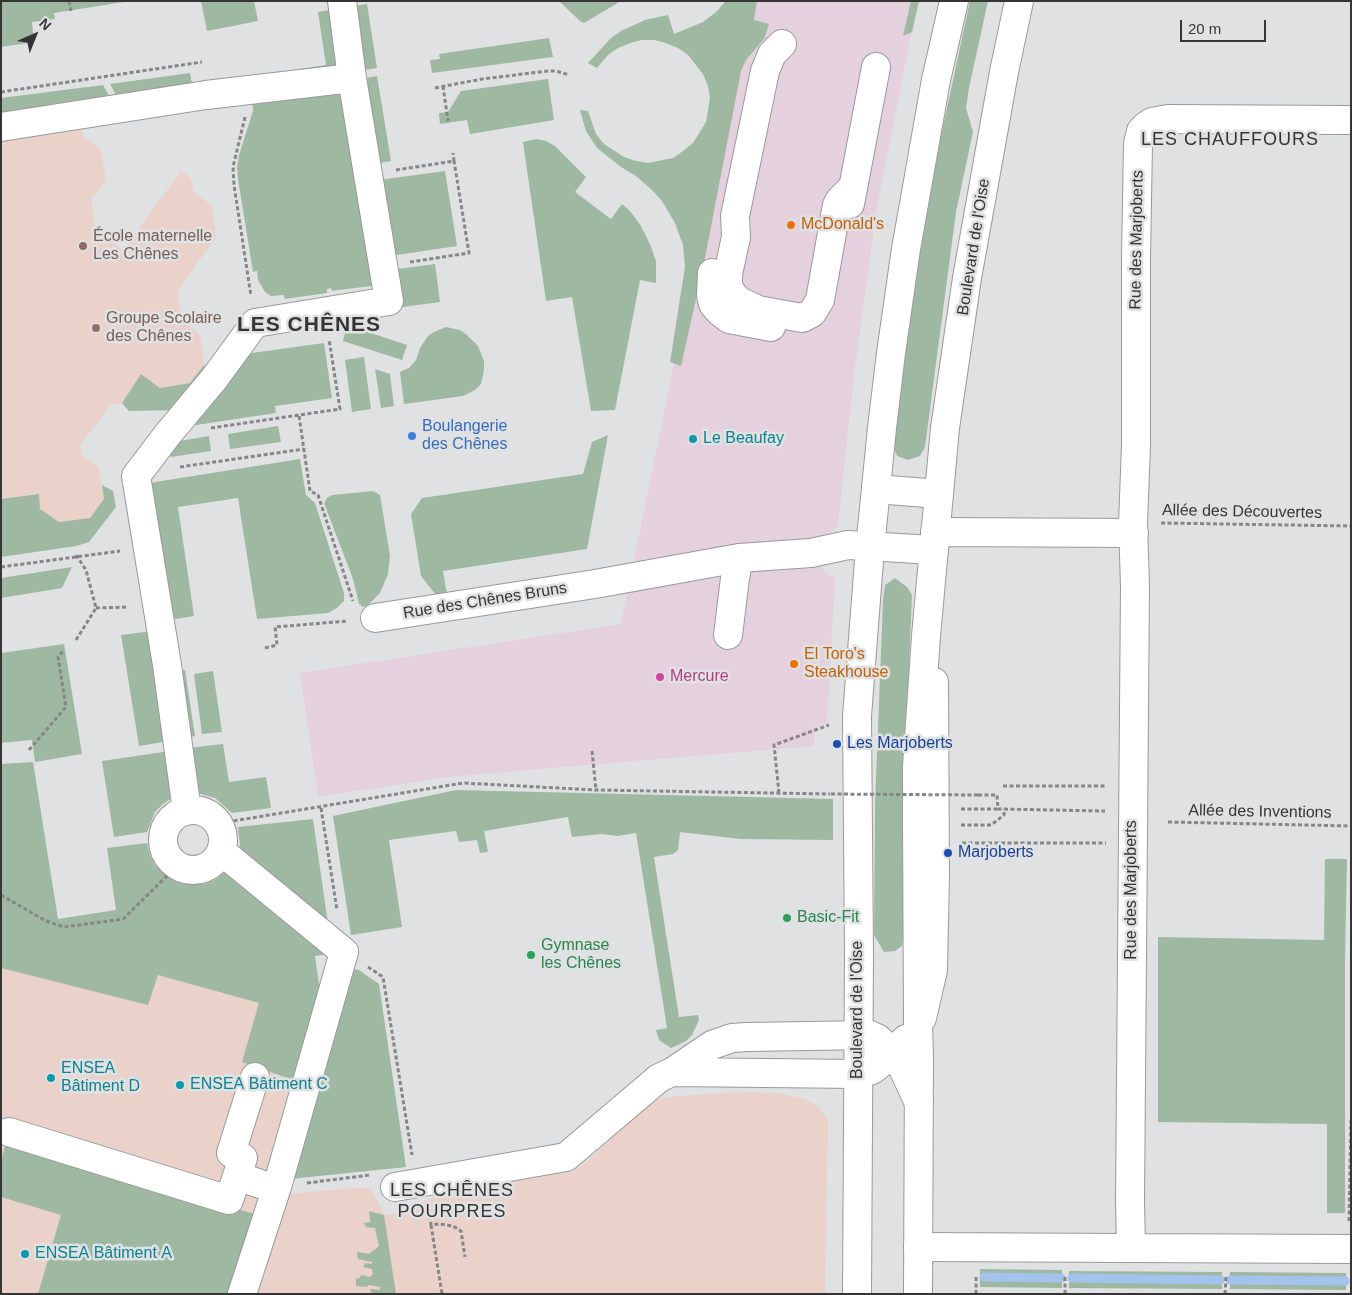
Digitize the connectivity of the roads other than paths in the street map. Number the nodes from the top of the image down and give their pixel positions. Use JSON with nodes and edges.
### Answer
{"nodes":[{"id":1,"x":342,"y":1,"type":"edge"},
{"id":2,"x":954,"y":1,"type":"edge"},
{"id":3,"x":1018,"y":1,"type":"edge"},
{"id":4,"x":782,"y":44,"type":"dead end"},
{"id":5,"x":876,"y":67,"type":"dead end"},
{"id":6,"x":352,"y":78,"type":"junction"},
{"id":7,"x":1351,"y":120,"type":"edge"},
{"id":8,"x":1,"y":127,"type":"edge"},
{"id":9,"x":853,"y":187,"type":"junction"},
{"id":10,"x":735,"y":216,"type":"junction"},
{"id":11,"x":712,"y":273,"type":"junction"},
{"id":12,"x":739,"y":301,"type":"junction"},
{"id":13,"x":876,"y":489,"type":"junction"},
{"id":14,"x":939,"y":494,"type":"junction"},
{"id":15,"x":1134,"y":528,"type":"junction"},
{"id":16,"x":935,"y":541,"type":"junction"},
{"id":17,"x":870,"y":548,"type":"junction"},
{"id":18,"x":739,"y":558,"type":"junction"},
{"id":19,"x":366,"y":619,"type":"road end"},
{"id":20,"x":728,"y":635,"type":"dead end"},
{"id":21,"x":188,"y":811,"type":"junction"},
{"id":22,"x":220,"y":840,"type":"junction"},
{"id":23,"x":918,"y":1027,"type":"junction"},
{"id":24,"x":858,"y":1035,"type":"junction"},
{"id":25,"x":893,"y":1052,"type":"junction"},
{"id":26,"x":672,"y":1072,"type":"junction"},
{"id":27,"x":858,"y":1074,"type":"junction"},
{"id":28,"x":255,"y":1077,"type":"dead end"},
{"id":29,"x":919,"y":1103,"type":"junction"},
{"id":30,"x":9,"y":1132,"type":"dead end"},
{"id":31,"x":237,"y":1176,"type":"junction"},
{"id":32,"x":387,"y":1180,"type":"road end"},
{"id":33,"x":273,"y":1187,"type":"junction"},
{"id":34,"x":918,"y":1247,"type":"junction"},
{"id":35,"x":1131,"y":1248,"type":"junction"},
{"id":36,"x":1349,"y":1249,"type":"edge"},
{"id":37,"x":242,"y":1294,"type":"edge"},
{"id":38,"x":857,"y":1294,"type":"edge"},
{"id":39,"x":918,"y":1294,"type":"edge"}],
"edges":[{"from":1,"to":6,"type":"street"},
{"from":2,"to":13,"type":"street","name":"Boulevard de l'Oise"},
{"from":3,"to":14,"type":"street","name":"Boulevard de l'Oise"},
{"from":4,"to":10,"type":"street"},
{"from":5,"to":9,"type":"street"},
{"from":6,"to":8,"type":"street"},
{"from":6,"to":21,"type":"street"},
{"from":7,"to":15,"type":"street","name":"Rue des Marjoberts"},
{"from":9,"to":11,"type":"street"},
{"from":9,"to":12,"type":"street"},
{"from":10,"to":11,"type":"street"},
{"from":10,"to":12,"type":"street"},
{"from":11,"to":12,"type":"street"},
{"from":13,"to":14,"type":"street"},
{"from":13,"to":17,"type":"street","name":"Boulevard de l'Oise"},
{"from":14,"to":16,"type":"street","name":"Boulevard de l'Oise"},
{"from":15,"to":16,"type":"street"},
{"from":15,"to":35,"type":"street","name":"Rue des Marjoberts"},
{"from":16,"to":17,"type":"street"},
{"from":16,"to":23,"type":"street","name":"Boulevard de l'Oise"},
{"from":17,"to":18,"type":"street","name":"Rue des Chênes Bruns"},
{"from":17,"to":24,"type":"street","name":"Boulevard de l'Oise"},
{"from":18,"to":19,"type":"street","name":"Rue des Chênes Bruns"},
{"from":18,"to":20,"type":"street"},
{"from":21,"to":22,"type":"street"},
{"from":21,"to":22,"type":"street"},
{"from":22,"to":33,"type":"street"},
{"from":23,"to":25,"type":"street"},
{"from":23,"to":29,"type":"street","name":"Boulevard de l'Oise"},
{"from":24,"to":25,"type":"street"},
{"from":24,"to":26,"type":"street"},
{"from":24,"to":27,"type":"street","name":"Boulevard de l'Oise"},
{"from":25,"to":27,"type":"street"},
{"from":25,"to":29,"type":"street"},
{"from":26,"to":27,"type":"street"},
{"from":26,"to":32,"type":"street"},
{"from":27,"to":38,"type":"street","name":"Boulevard de l'Oise"},
{"from":28,"to":31,"type":"street"},
{"from":29,"to":34,"type":"street","name":"Boulevard de l'Oise"},
{"from":30,"to":31,"type":"street"},
{"from":31,"to":33,"type":"street"},
{"from":33,"to":37,"type":"street"},
{"from":34,"to":35,"type":"street"},
{"from":34,"to":39,"type":"street","name":"Boulevard de l'Oise"},
{"from":35,"to":36,"type":"street"}]}
